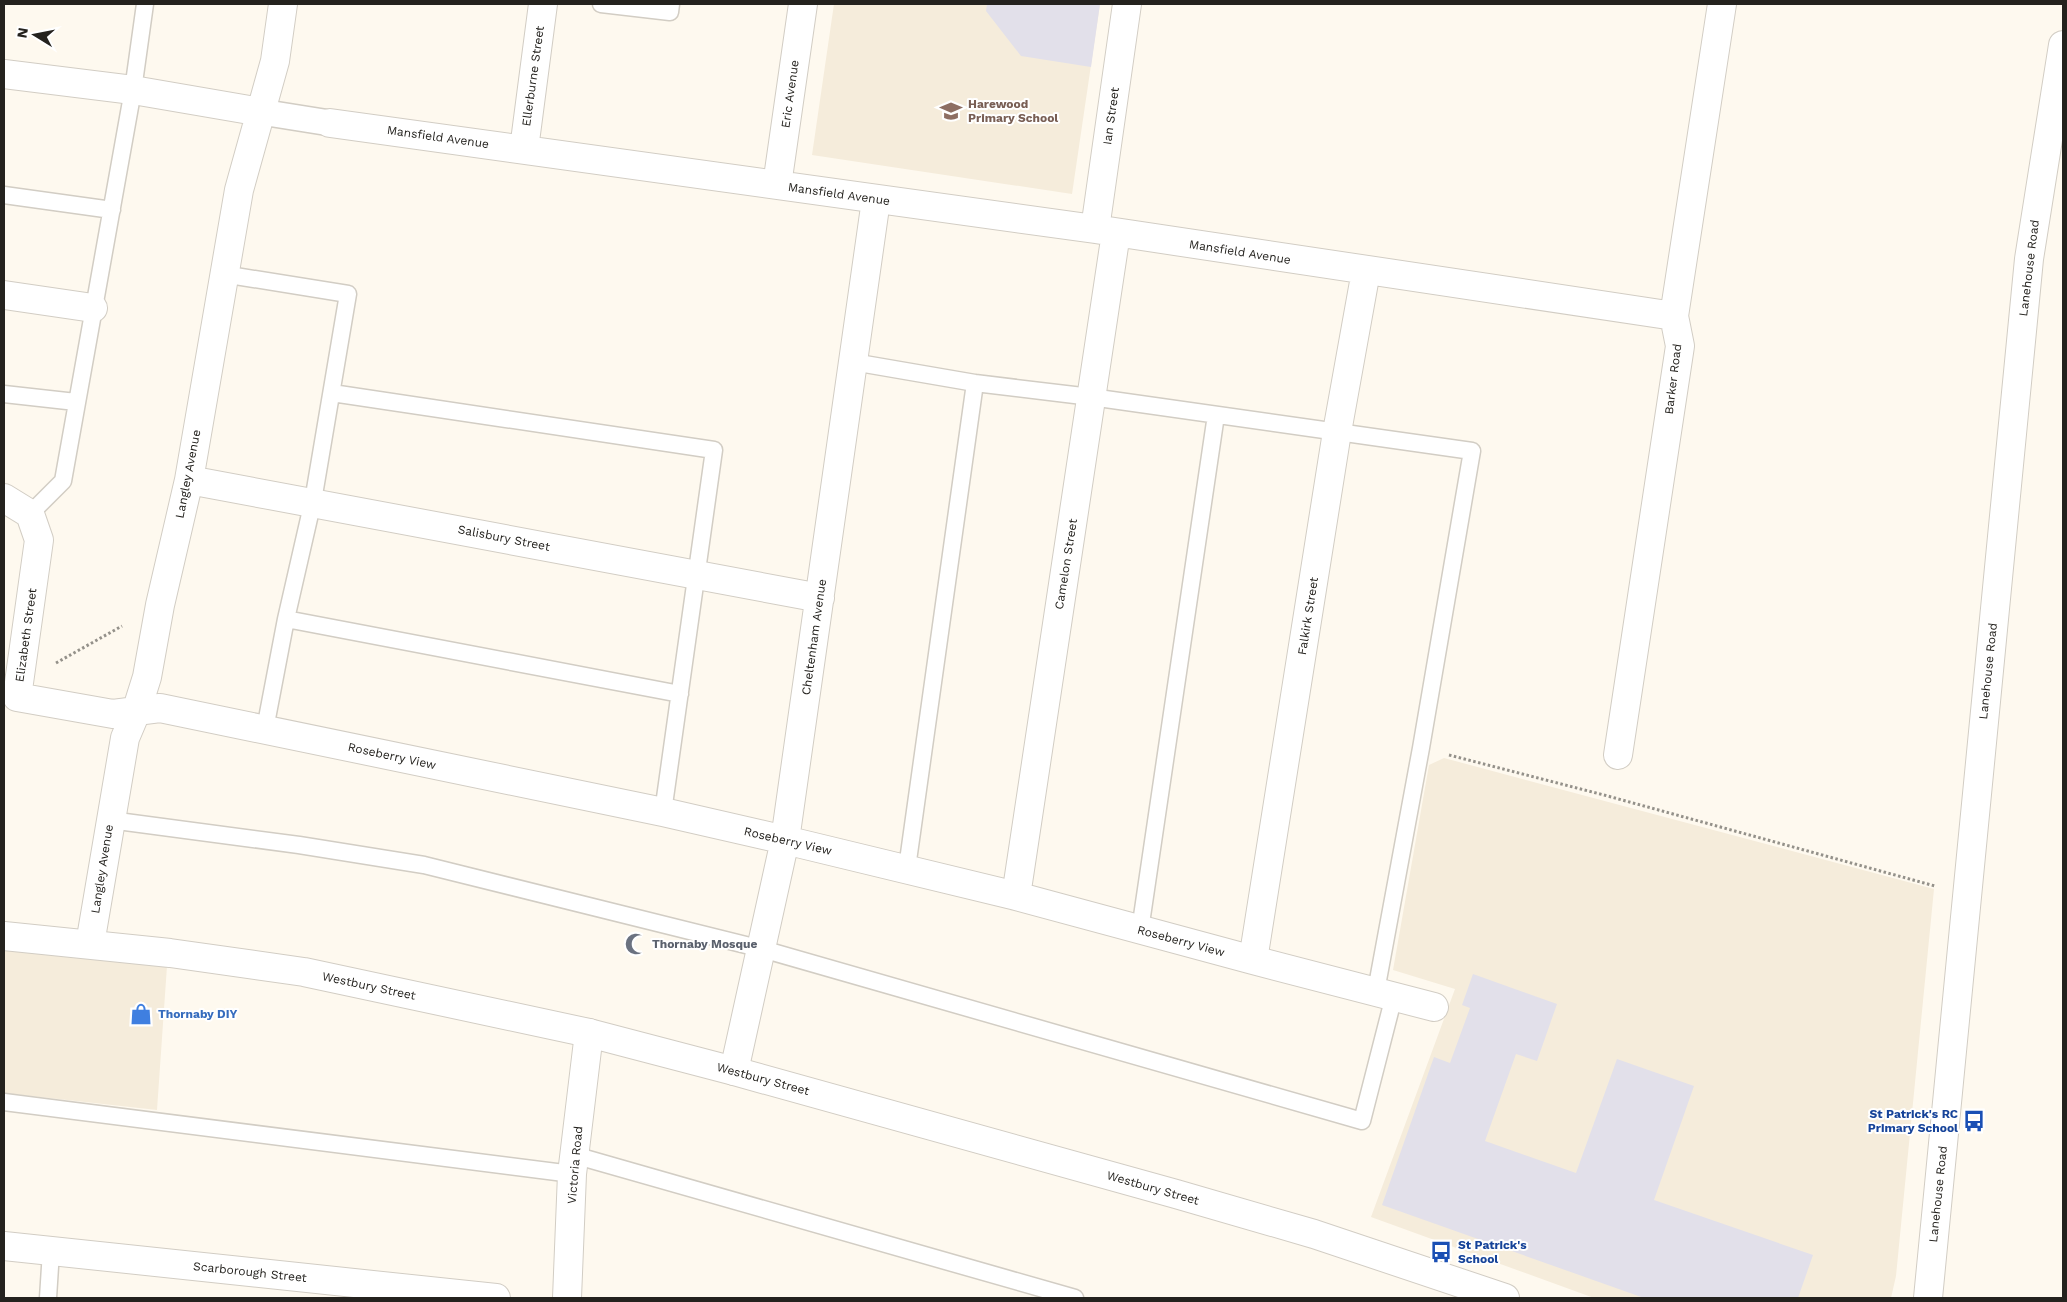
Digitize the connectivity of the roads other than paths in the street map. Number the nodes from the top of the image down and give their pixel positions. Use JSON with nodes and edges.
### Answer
{"nodes":[{"id":1,"x":145,"y":4,"type":"edge"},
{"id":2,"x":283,"y":4,"type":"edge"},
{"id":3,"x":543,"y":4,"type":"edge"},
{"id":4,"x":600,"y":4,"type":"edge"},
{"id":5,"x":671,"y":4,"type":"edge"},
{"id":6,"x":803,"y":4,"type":"edge"},
{"id":7,"x":1127,"y":4,"type":"edge"},
{"id":8,"x":1722,"y":4,"type":"edge"},
{"id":9,"x":2063,"y":45,"type":"edge"},
{"id":10,"x":4,"y":74,"type":"edge"},
{"id":11,"x":133,"y":90,"type":"junction"},
{"id":12,"x":261,"y":112,"type":"junction"},
{"id":13,"x":330,"y":123,"type":"joint"},
{"id":14,"x":524,"y":149,"type":"junction"},
{"id":15,"x":777,"y":185,"type":"junction"},
{"id":16,"x":4,"y":195,"type":"edge"},
{"id":17,"x":876,"y":200,"type":"junction"},
{"id":18,"x":112,"y":210,"type":"junction"},
{"id":19,"x":1105,"y":231,"type":"junction"},
{"id":20,"x":1366,"y":271,"type":"junction"},
{"id":21,"x":223,"y":274,"type":"junction"},
{"id":22,"x":4,"y":295,"type":"edge"},
{"id":23,"x":93,"y":308,"type":"junction"},
{"id":24,"x":1674,"y":316,"type":"junction"},
{"id":25,"x":853,"y":362,"type":"junction"},
{"id":26,"x":976,"y":383,"type":"junction"},
{"id":27,"x":332,"y":393,"type":"junction"},
{"id":28,"x":4,"y":394,"type":"edge"},
{"id":29,"x":1091,"y":396,"type":"junction"},
{"id":30,"x":76,"y":402,"type":"junction"},
{"id":31,"x":1216,"y":415,"type":"junction"},
{"id":32,"x":1337,"y":432,"type":"junction"},
{"id":33,"x":189,"y":480,"type":"junction"},
{"id":34,"x":4,"y":498,"type":"edge"},
{"id":35,"x":313,"y":501,"type":"junction"},
{"id":36,"x":30,"y":514,"type":"junction"},
{"id":37,"x":697,"y":574,"type":"junction"},
{"id":38,"x":820,"y":598,"type":"junction"},
{"id":39,"x":286,"y":620,"type":"junction"},
{"id":40,"x":14,"y":691,"type":"edge"},
{"id":41,"x":680,"y":694,"type":"junction"},
{"id":42,"x":136,"y":712,"type":"junction"},
{"id":43,"x":265,"y":729,"type":"junction"},
{"id":44,"x":1618,"y":754,"type":"dead end"},
{"id":45,"x":663,"y":812,"type":"junction"},
{"id":46,"x":110,"y":820,"type":"junction"},
{"id":47,"x":785,"y":840,"type":"junction"},
{"id":48,"x":907,"y":868,"type":"junction"},
{"id":49,"x":1016,"y":896,"type":"junction"},
{"id":50,"x":1140,"y":930,"type":"junction"},
{"id":51,"x":4,"y":936,"type":"edge"},
{"id":52,"x":90,"y":944,"type":"junction"},
{"id":53,"x":762,"y":949,"type":"junction"},
{"id":54,"x":1252,"y":960,"type":"junction"},
{"id":55,"x":1385,"y":993,"type":"junction"},
{"id":56,"x":1434,"y":1007,"type":"dead end"},
{"id":57,"x":589,"y":1033,"type":"junction"},
{"id":58,"x":734,"y":1071,"type":"junction"},
{"id":59,"x":4,"y":1102,"type":"edge"},
{"id":60,"x":573,"y":1164,"type":"junction"},
{"id":61,"x":4,"y":1246,"type":"edge"},
{"id":62,"x":51,"y":1251,"type":"junction"},
{"id":63,"x":48,"y":1298,"type":"edge"},
{"id":64,"x":496,"y":1298,"type":"edge"},
{"id":65,"x":568,"y":1298,"type":"edge"},
{"id":66,"x":1075,"y":1298,"type":"edge"},
{"id":67,"x":1505,"y":1298,"type":"edge"},
{"id":68,"x":1928,"y":1298,"type":"edge"}],
"edges":[{"from":1,"to":11,"type":"lane"},
{"from":2,"to":12,"type":"street","name":"Langley Avenue"},
{"from":3,"to":14,"type":"street","name":"Ellerburne Street"},
{"from":4,"to":5,"type":"lane"},
{"from":6,"to":15,"type":"street","name":"Eric Avenue"},
{"from":7,"to":19,"type":"street","name":"Ian Street"},
{"from":8,"to":24,"type":"street","name":"Barker Road"},
{"from":9,"to":68,"type":"street","name":"Lanehouse Road"},
{"from":10,"to":11,"type":"street","name":"Mansfield Avenue"},
{"from":11,"to":12,"type":"street","name":"Mansfield Avenue"},
{"from":11,"to":18,"type":"lane"},
{"from":12,"to":13,"type":"street","name":"Mansfield Avenue"},
{"from":12,"to":21,"type":"street","name":"Langley Avenue"},
{"from":13,"to":14,"type":"street","name":"Mansfield Avenue"},
{"from":14,"to":15,"type":"street","name":"Mansfield Avenue"},
{"from":15,"to":17,"type":"street","name":"Mansfield Avenue"},
{"from":16,"to":18,"type":"lane"},
{"from":17,"to":19,"type":"street","name":"Mansfield Avenue"},
{"from":17,"to":25,"type":"street","name":"Cheltenham Avenue"},
{"from":18,"to":23,"type":"lane"},
{"from":19,"to":20,"type":"street","name":"Mansfield Avenue"},
{"from":19,"to":29,"type":"street","name":"Camelon Street"},
{"from":20,"to":24,"type":"street","name":"Mansfield Avenue"},
{"from":20,"to":32,"type":"street","name":"Falkirk Street"},
{"from":21,"to":27,"type":"lane"},
{"from":21,"to":33,"type":"street","name":"Langley Avenue"},
{"from":22,"to":23,"type":"street"},
{"from":23,"to":30,"type":"lane"},
{"from":24,"to":44,"type":"street","name":"Barker Road"},
{"from":25,"to":26,"type":"lane"},
{"from":25,"to":38,"type":"street","name":"Cheltenham Avenue"},
{"from":26,"to":29,"type":"lane"},
{"from":26,"to":48,"type":"lane"},
{"from":27,"to":35,"type":"lane"},
{"from":27,"to":37,"type":"lane"},
{"from":28,"to":30,"type":"lane"},
{"from":29,"to":31,"type":"lane"},
{"from":29,"to":49,"type":"street","name":"Camelon Street"},
{"from":30,"to":36,"type":"lane"},
{"from":31,"to":32,"type":"lane"},
{"from":31,"to":50,"type":"lane"},
{"from":32,"to":54,"type":"street","name":"Falkirk Street"},
{"from":32,"to":55,"type":"lane"},
{"from":33,"to":35,"type":"street","name":"Salisbury Street"},
{"from":33,"to":42,"type":"street","name":"Langley Avenue"},
{"from":34,"to":36,"type":"street"},
{"from":35,"to":37,"type":"street","name":"Salisbury Street"},
{"from":35,"to":39,"type":"lane"},
{"from":36,"to":40,"type":"street","name":"Elizabeth Street"},
{"from":37,"to":38,"type":"street","name":"Salisbury Street"},
{"from":37,"to":41,"type":"lane"},
{"from":38,"to":47,"type":"street","name":"Cheltenham Avenue"},
{"from":39,"to":41,"type":"lane"},
{"from":39,"to":43,"type":"lane"},
{"from":40,"to":42,"type":"street","name":"Elizabeth Street"},
{"from":41,"to":45,"type":"lane"},
{"from":42,"to":43,"type":"street","name":"Roseberry View"},
{"from":42,"to":46,"type":"street","name":"Langley Avenue"},
{"from":43,"to":45,"type":"street","name":"Roseberry View"},
{"from":45,"to":47,"type":"street","name":"Roseberry View"},
{"from":46,"to":52,"type":"street","name":"Langley Avenue"},
{"from":46,"to":53,"type":"lane"},
{"from":47,"to":48,"type":"street","name":"Roseberry View"},
{"from":47,"to":53,"type":"street","name":"Cheltenham Avenue"},
{"from":48,"to":49,"type":"street","name":"Roseberry View"},
{"from":49,"to":50,"type":"street","name":"Roseberry View"},
{"from":50,"to":54,"type":"street","name":"Roseberry View"},
{"from":51,"to":52,"type":"street","name":"Westbury Street"},
{"from":52,"to":57,"type":"street","name":"Westbury Street"},
{"from":53,"to":55,"type":"lane"},
{"from":53,"to":58,"type":"street","name":"Cheltenham Avenue"},
{"from":54,"to":55,"type":"street","name":"Roseberry View"},
{"from":55,"to":56,"type":"street","name":"Roseberry View"},
{"from":57,"to":58,"type":"street","name":"Westbury Street"},
{"from":57,"to":60,"type":"street","name":"Victoria Road"},
{"from":58,"to":67,"type":"street","name":"Westbury Street"},
{"from":59,"to":60,"type":"lane"},
{"from":60,"to":65,"type":"street","name":"Victoria Road"},
{"from":60,"to":66,"type":"lane"},
{"from":61,"to":62,"type":"street","name":"Scarborough Street"},
{"from":62,"to":63,"type":"lane"},
{"from":62,"to":64,"type":"street","name":"Scarborough Street"}]}
